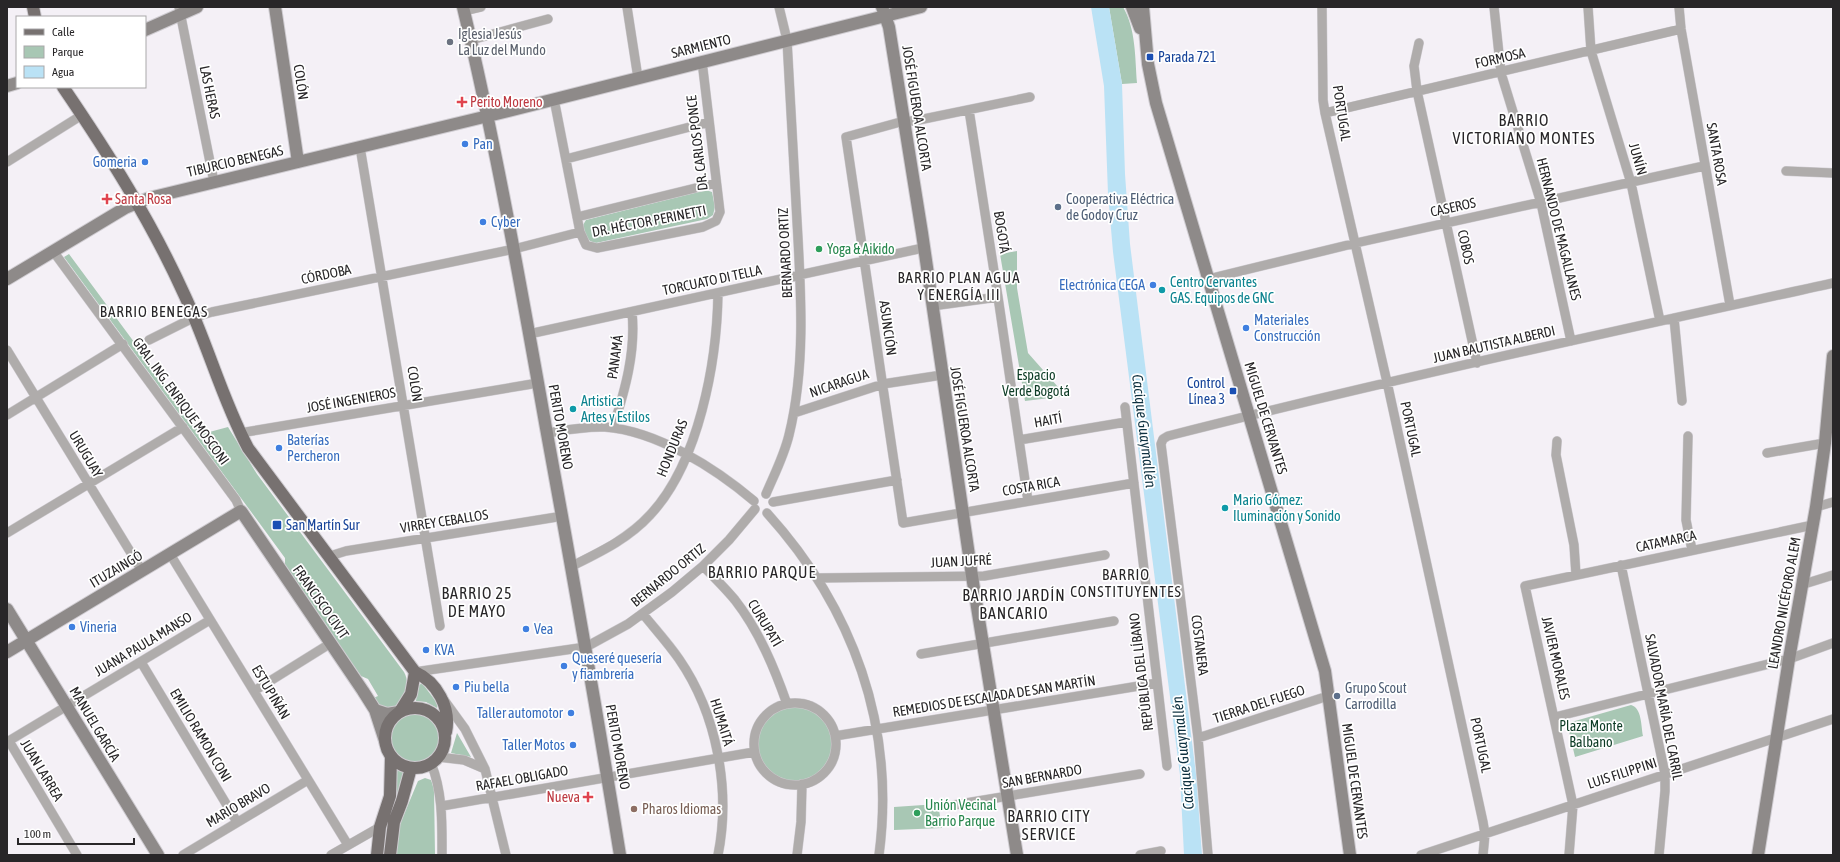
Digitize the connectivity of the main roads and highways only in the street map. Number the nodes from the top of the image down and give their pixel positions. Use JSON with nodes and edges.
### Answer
{"nodes":[{"id":1,"x":197,"y":7,"type":"edge"},
{"id":2,"x":275,"y":7,"type":"edge"},
{"id":3,"x":921,"y":7,"type":"edge"},
{"id":4,"x":1132,"y":7,"type":"edge"},
{"id":5,"x":1143,"y":7,"type":"edge"},
{"id":6,"x":1151,"y":7,"type":"edge"},
{"id":7,"x":464,"y":9,"type":"edge"},
{"id":8,"x":180,"y":11,"type":"edge"},
{"id":9,"x":884,"y":11,"type":"edge"},
{"id":10,"x":146,"y":29,"type":"edge"},
{"id":11,"x":1145,"y":41,"type":"junction"},
{"id":12,"x":64,"y":88,"type":"edge"},
{"id":13,"x":488,"y":116,"type":"junction"},
{"id":14,"x":298,"y":162,"type":"junction"},
{"id":15,"x":137,"y":202,"type":"junction"},
{"id":16,"x":7,"y":279,"type":"edge"},
{"id":17,"x":1833,"y":356,"type":"edge"},
{"id":18,"x":241,"y":512,"type":"joint"},
{"id":19,"x":7,"y":609,"type":"edge"},
{"id":20,"x":26,"y":640,"type":"junction"},
{"id":21,"x":7,"y":652,"type":"edge"},
{"id":22,"x":415,"y":672,"type":"junction"},
{"id":23,"x":375,"y":710,"type":"junction"},
{"id":24,"x":400,"y":711,"type":"junction"},
{"id":25,"x":445,"y":735,"type":"junction"},
{"id":26,"x":385,"y":741,"type":"junction"},
{"id":27,"x":391,"y":756,"type":"junction"},
{"id":28,"x":411,"y":768,"type":"junction"},
{"id":29,"x":158,"y":855,"type":"edge"},
{"id":30,"x":377,"y":855,"type":"edge"},
{"id":31,"x":390,"y":855,"type":"edge"},
{"id":32,"x":620,"y":855,"type":"edge"},
{"id":33,"x":1017,"y":855,"type":"edge"},
{"id":34,"x":1350,"y":855,"type":"edge"},
{"id":35,"x":1758,"y":855,"type":"edge"}],
"edges":[{"from":1,"to":8,"type":"main road"},
{"from":2,"to":14,"type":"main road","name":"COLÓN"},
{"from":3,"to":9,"type":"main road","name":"SARMIENTO"},
{"from":4,"to":11,"type":"main road","name":"MIGUEL DE CERVANTES"},
{"from":5,"to":11,"type":"main road","name":"MIGUEL DE CERVANTES"},
{"from":6,"to":11,"type":"main road","name":"MIGUEL DE CERVANTES"},
{"from":7,"to":13,"type":"main road","name":"PERITO MORENO"},
{"from":8,"to":10,"type":"main road"},
{"from":9,"to":13,"type":"main road","name":"SARMIENTO"},
{"from":9,"to":33,"type":"main road","name":"JOSÉ FIGUEROA ALCORTA"},
{"from":11,"to":34,"type":"main road","name":"MIGUEL DE CERVANTES"},
{"from":12,"to":15,"type":"main road"},
{"from":13,"to":14,"type":"main road","name":"TIBURCIO BENEGAS"},
{"from":13,"to":32,"type":"main road","name":"PERITO MORENO"},
{"from":14,"to":15,"type":"main road","name":"TIBURCIO BENEGAS"},
{"from":15,"to":16,"type":"main road","name":"TIBURCIO BENEGAS"},
{"from":15,"to":22,"type":"main road"},
{"from":17,"to":35,"type":"main road","name":"LEANDRO NICÉFORO ALEM"},
{"from":18,"to":20,"type":"main road","name":"ITUZAINGÓ"},
{"from":18,"to":23,"type":"main road","name":"FRANCISCO CIVIT"},
{"from":19,"to":20,"type":"main road","name":"MANUEL GARCÍA"},
{"from":20,"to":21,"type":"main road","name":"ITUZAINGÓ"},
{"from":20,"to":29,"type":"main road","name":"MANUEL GARCÍA"},
{"from":22,"to":24,"type":"main road"},
{"from":22,"to":25,"type":"main road"},
{"from":23,"to":24,"type":"main road"},
{"from":23,"to":26,"type":"main road","name":"FRANCISCO CIVIT"},
{"from":24,"to":25,"type":"main road"},
{"from":24,"to":26,"type":"main road"},
{"from":25,"to":28,"type":"main road"},
{"from":26,"to":27,"type":"main road","name":"FRANCISCO CIVIT"},
{"from":27,"to":28,"type":"main road"},
{"from":27,"to":30,"type":"main road"},
{"from":28,"to":31,"type":"main road"}]}
